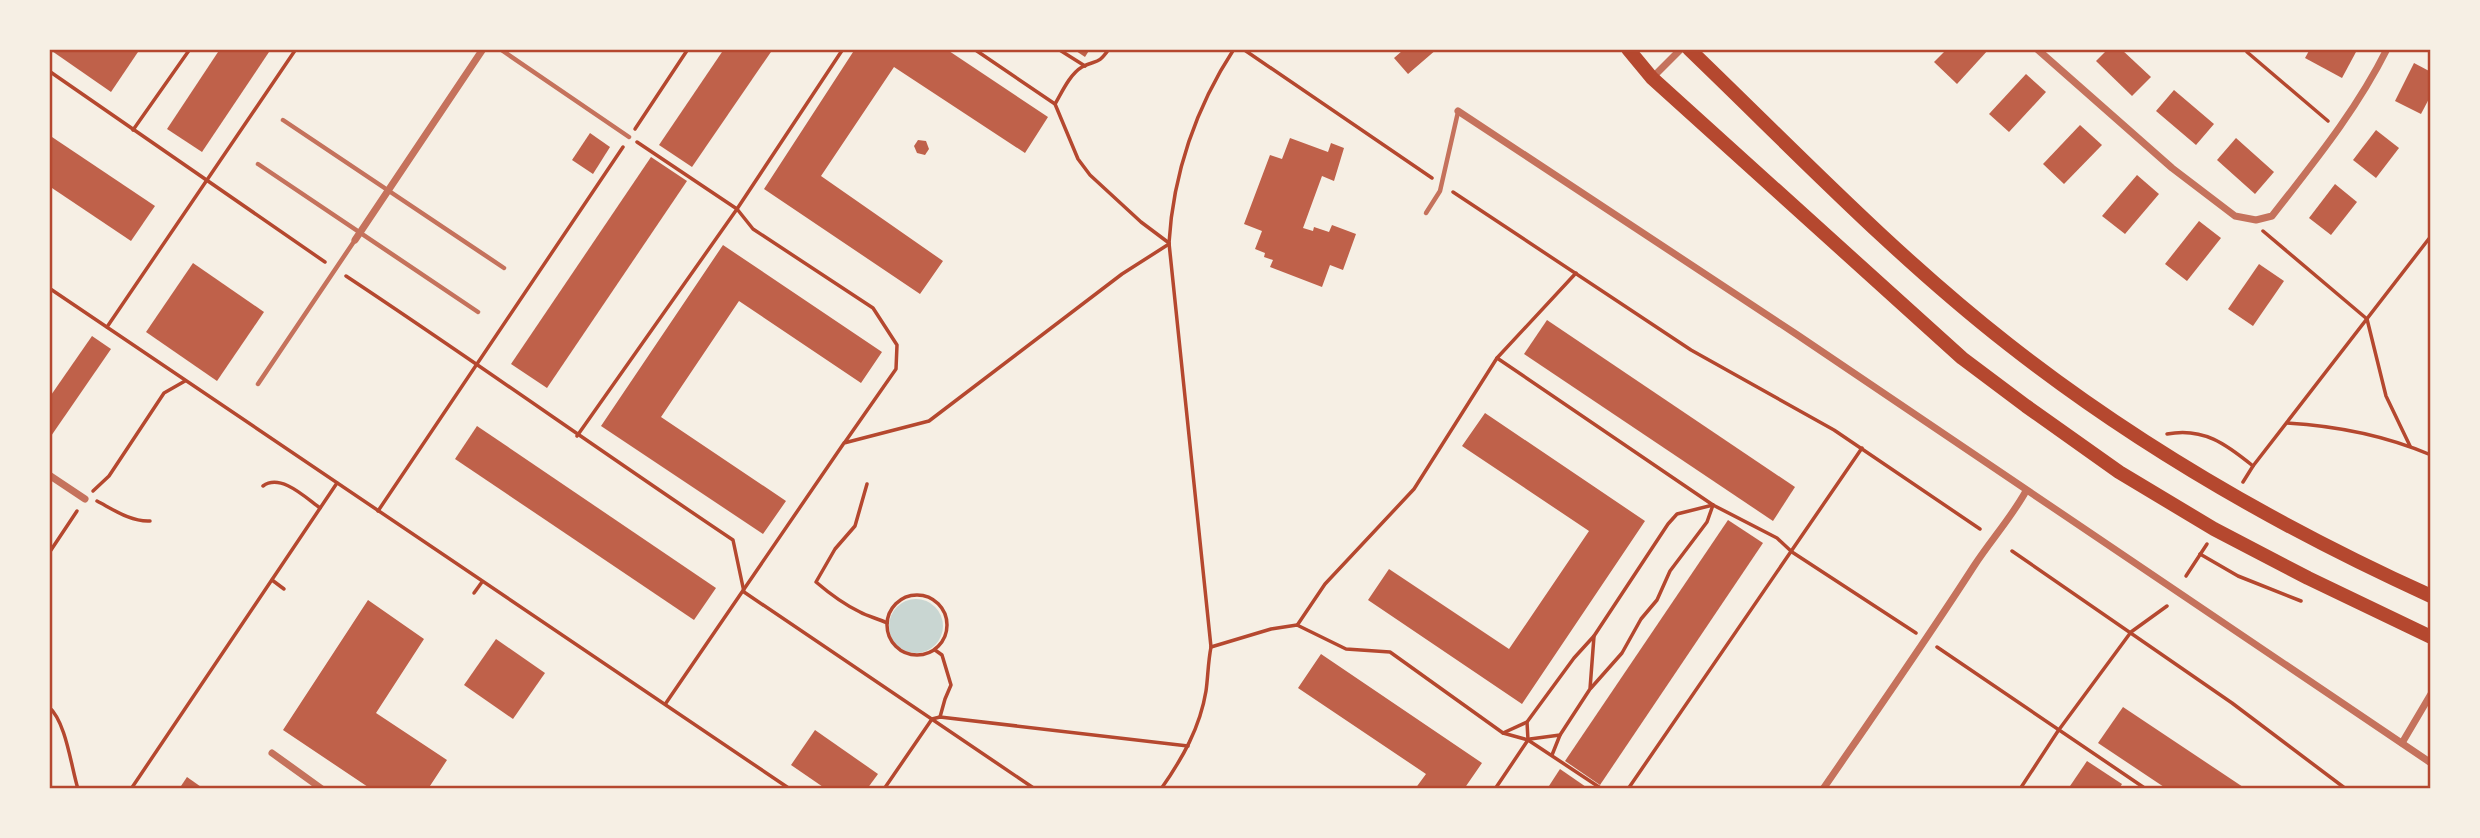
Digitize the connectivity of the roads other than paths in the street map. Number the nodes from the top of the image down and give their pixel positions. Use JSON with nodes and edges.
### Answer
{"nodes":[{"id":1,"x":483,"y":49,"type":"edge"},
{"id":2,"x":500,"y":49,"type":"edge"},
{"id":3,"x":1628,"y":49,"type":"edge"},
{"id":4,"x":1681,"y":49,"type":"edge"},
{"id":5,"x":1689,"y":49,"type":"edge"},
{"id":6,"x":2037,"y":49,"type":"edge"},
{"id":7,"x":2387,"y":49,"type":"edge"},
{"id":8,"x":1652,"y":78,"type":"junction"},
{"id":9,"x":1458,"y":111,"type":"joint"},
{"id":10,"x":283,"y":120,"type":"dead end"},
{"id":11,"x":629,"y":137,"type":"road end"},
{"id":12,"x":258,"y":164,"type":"dead end"},
{"id":13,"x":388,"y":190,"type":"junction"},
{"id":14,"x":1426,"y":212,"type":"dead end"},
{"id":15,"x":360,"y":232,"type":"junction"},
{"id":16,"x":355,"y":240,"type":"joint"},
{"id":17,"x":505,"y":268,"type":"dead end"},
{"id":18,"x":478,"y":313,"type":"dead end"},
{"id":19,"x":258,"y":384,"type":"dead end"},
{"id":20,"x":49,"y":475,"type":"edge"},
{"id":21,"x":2026,"y":491,"type":"junction"},
{"id":22,"x":85,"y":499,"type":"road end"},
{"id":23,"x":2431,"y":596,"type":"edge"},
{"id":24,"x":2431,"y":637,"type":"edge"},
{"id":25,"x":2431,"y":694,"type":"edge"},
{"id":26,"x":2402,"y":743,"type":"junction"},
{"id":27,"x":272,"y":753,"type":"dead end"},
{"id":28,"x":2431,"y":763,"type":"edge"},
{"id":29,"x":322,"y":789,"type":"edge"},
{"id":30,"x":1823,"y":789,"type":"edge"}],
"edges":[{"from":1,"to":13,"type":"street"},
{"from":2,"to":11,"type":"lane"},
{"from":3,"to":8,"type":"main road"},
{"from":4,"to":8,"type":"street"},
{"from":5,"to":23,"type":"main road"},
{"from":6,"to":7,"type":"street"},
{"from":8,"to":24,"type":"main road"},
{"from":9,"to":14,"type":"lane"},
{"from":9,"to":21,"type":"street"},
{"from":10,"to":13,"type":"lane"},
{"from":12,"to":15,"type":"lane"},
{"from":13,"to":15,"type":"street"},
{"from":13,"to":17,"type":"lane"},
{"from":15,"to":16,"type":"street"},
{"from":15,"to":18,"type":"lane"},
{"from":16,"to":19,"type":"lane"},
{"from":20,"to":22,"type":"street"},
{"from":21,"to":26,"type":"street"},
{"from":21,"to":30,"type":"street"},
{"from":25,"to":26,"type":"street"},
{"from":26,"to":28,"type":"street"},
{"from":27,"to":29,"type":"street"}]}
